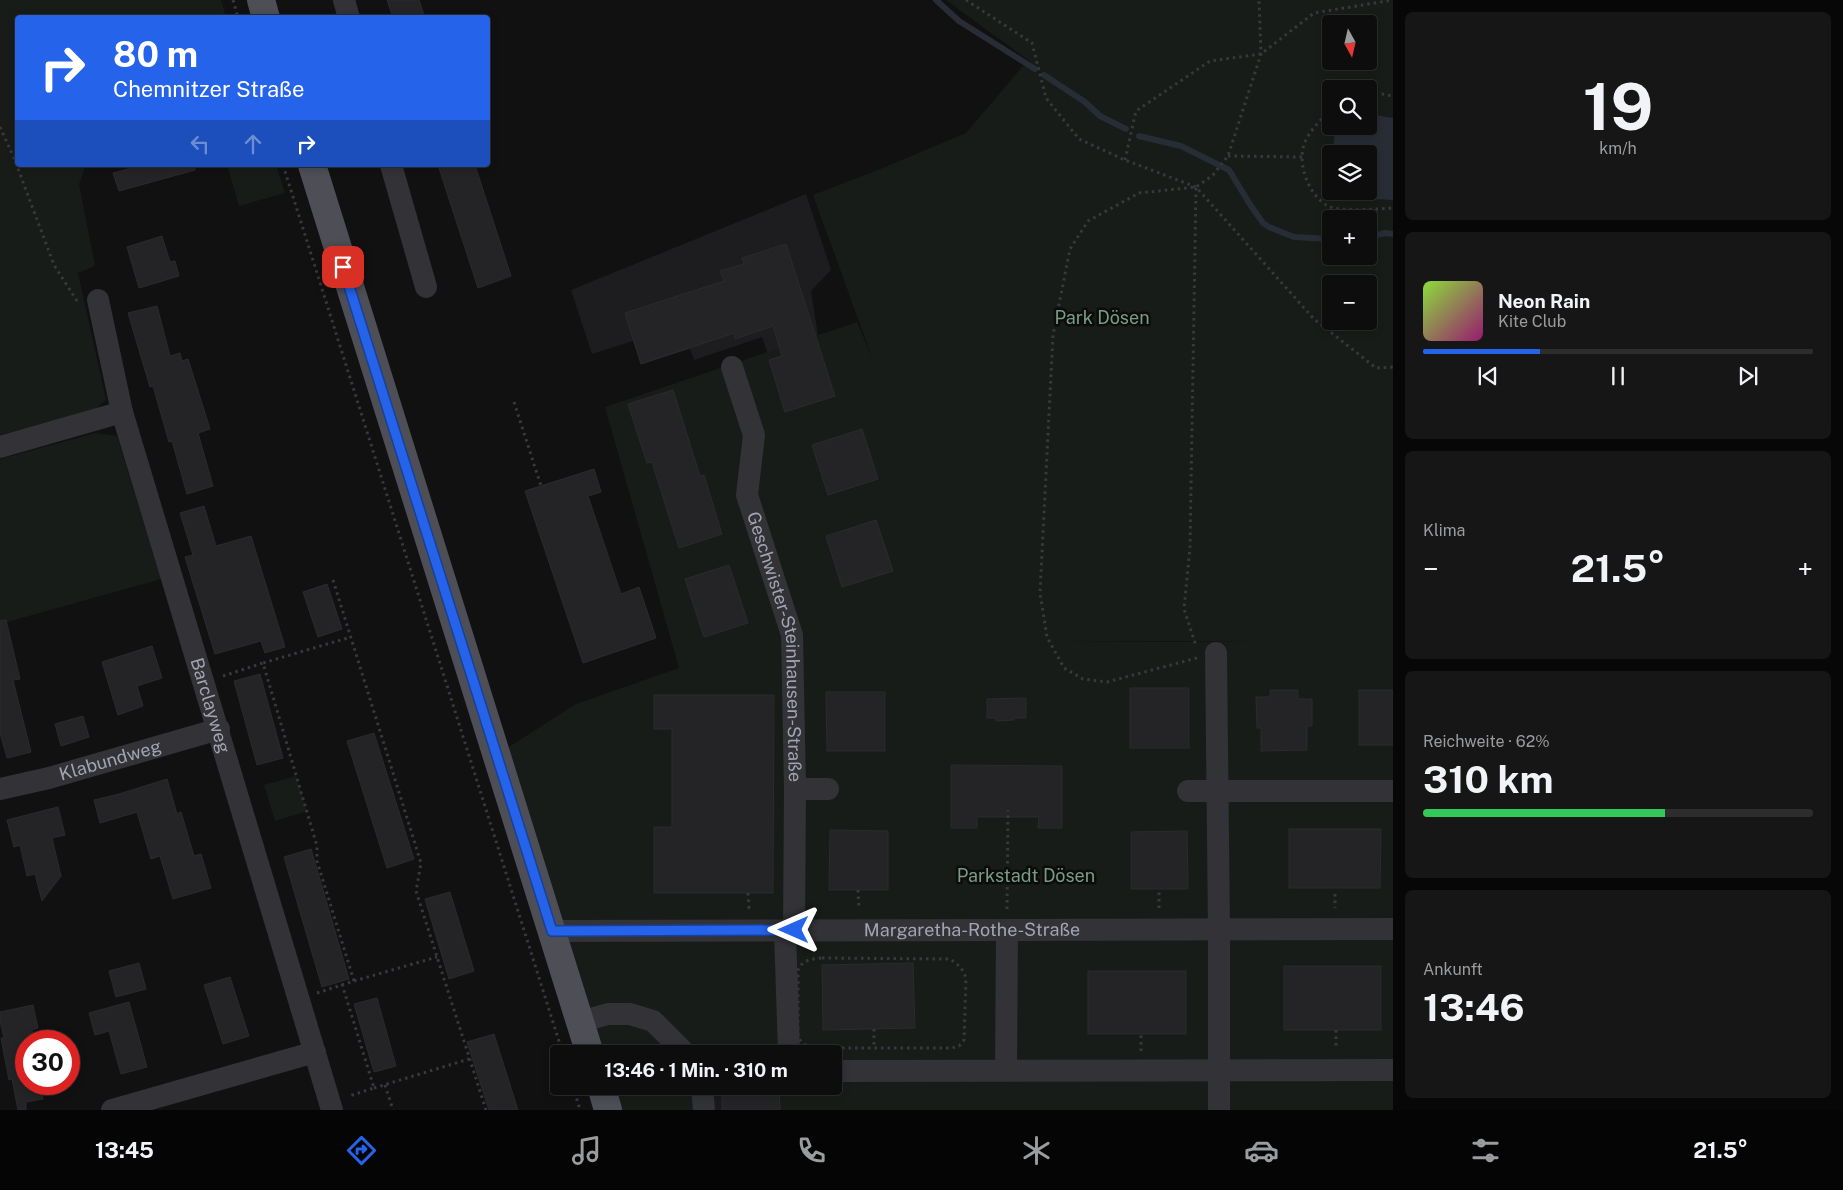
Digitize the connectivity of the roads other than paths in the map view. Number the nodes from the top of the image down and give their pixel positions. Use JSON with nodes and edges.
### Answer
{"nodes":[{"id":1,"x":261,"y":0,"type":"edge"},
{"id":2,"x":344,"y":0,"type":"edge"},
{"id":3,"x":265,"y":15,"type":"edge"},
{"id":4,"x":348,"y":15,"type":"edge"},
{"id":5,"x":313,"y":167,"type":"edge"},
{"id":6,"x":392,"y":167,"type":"edge"},
{"id":7,"x":426,"y":287,"type":"dead end"},
{"id":8,"x":98,"y":300,"type":"road end"},
{"id":9,"x":732,"y":367,"type":"dead end"},
{"id":10,"x":122,"y":412,"type":"junction"},
{"id":11,"x":0,"y":447,"type":"edge"},
{"id":12,"x":1216,"y":653,"type":"dead end"},
{"id":13,"x":219,"y":729,"type":"junction"},
{"id":14,"x":0,"y":789,"type":"edge"},
{"id":15,"x":795,"y":789,"type":"junction"},
{"id":16,"x":828,"y":789,"type":"dead end"},
{"id":17,"x":1393,"y":790,"type":"edge"},
{"id":18,"x":1188,"y":791,"type":"dead end"},
{"id":19,"x":1218,"y":792,"type":"junction"},
{"id":20,"x":1219,"y":929,"type":"junction"},
{"id":21,"x":1393,"y":929,"type":"edge"},
{"id":22,"x":790,"y":930,"type":"junction"},
{"id":23,"x":1007,"y":930,"type":"junction"},
{"id":24,"x":552,"y":931,"type":"junction"},
{"id":25,"x":580,"y":1022,"type":"junction"},
{"id":26,"x":587,"y":1045,"type":"edge"},
{"id":27,"x":677,"y":1045,"type":"edge"},
{"id":28,"x":789,"y":1045,"type":"edge"},
{"id":29,"x":315,"y":1052,"type":"junction"},
{"id":30,"x":1006,"y":1070,"type":"junction"},
{"id":31,"x":1219,"y":1070,"type":"junction"},
{"id":32,"x":1393,"y":1070,"type":"edge"},
{"id":33,"x":842,"y":1071,"type":"edge"},
{"id":34,"x":604,"y":1095,"type":"edge"},
{"id":35,"x":703,"y":1095,"type":"edge"},
{"id":36,"x":331,"y":1106,"type":"edge"},
{"id":37,"x":112,"y":1110,"type":"edge"},
{"id":38,"x":608,"y":1110,"type":"edge"},
{"id":39,"x":704,"y":1110,"type":"edge"},
{"id":40,"x":1219,"y":1110,"type":"edge"}],
"edges":[{"from":1,"to":3,"type":"main road"},
{"from":2,"to":4,"type":"street"},
{"from":5,"to":24,"type":"main road"},
{"from":6,"to":7,"type":"street"},
{"from":8,"to":10,"type":"street","name":"Barclayweg"},
{"from":9,"to":15,"type":"street","name":"Geschwister-Steinhausen-Straße"},
{"from":10,"to":11,"type":"street"},
{"from":10,"to":13,"type":"street","name":"Barclayweg"},
{"from":12,"to":19,"type":"street"},
{"from":13,"to":14,"type":"street","name":"Klabundweg"},
{"from":13,"to":29,"type":"street","name":"Barclayweg"},
{"from":15,"to":16,"type":"street"},
{"from":15,"to":22,"type":"street","name":"Geschwister-Steinhausen-Straße"},
{"from":17,"to":19,"type":"street"},
{"from":18,"to":19,"type":"street"},
{"from":19,"to":20,"type":"street"},
{"from":20,"to":21,"type":"street","name":"Margaretha-Rothe-Straße"},
{"from":20,"to":23,"type":"street","name":"Margaretha-Rothe-Straße"},
{"from":20,"to":31,"type":"street"},
{"from":22,"to":23,"type":"street","name":"Margaretha-Rothe-Straße"},
{"from":22,"to":24,"type":"street","name":"Margaretha-Rothe-Straße"},
{"from":22,"to":28,"type":"street","name":"Geschwister-Steinhausen-Straße"},
{"from":23,"to":30,"type":"street"},
{"from":24,"to":25,"type":"main road"},
{"from":25,"to":26,"type":"main road"},
{"from":25,"to":27,"type":"street"},
{"from":29,"to":36,"type":"street","name":"Barclayweg"},
{"from":29,"to":37,"type":"street"},
{"from":30,"to":31,"type":"street"},
{"from":30,"to":33,"type":"street"},
{"from":31,"to":32,"type":"street"},
{"from":31,"to":40,"type":"street"},
{"from":34,"to":38,"type":"main road"},
{"from":35,"to":39,"type":"street"}]}
